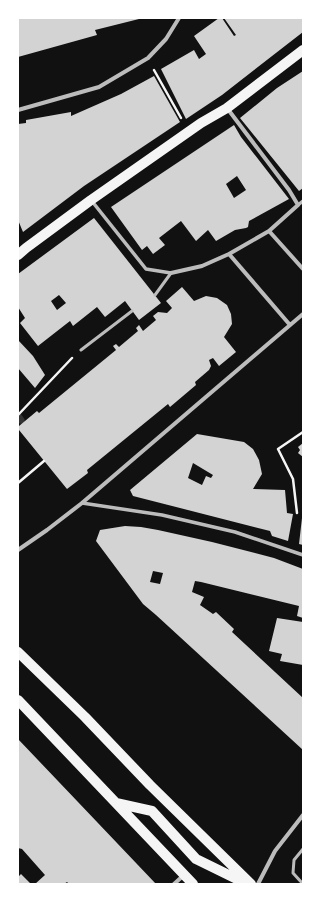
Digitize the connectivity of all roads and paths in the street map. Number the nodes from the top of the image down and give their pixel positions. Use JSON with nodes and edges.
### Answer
{"nodes":[{"id":1,"x":179,"y":18,"type":"edge"},
{"id":2,"x":303,"y":50,"type":"edge"},
{"id":3,"x":148,"y":58,"type":"junction"},
{"id":4,"x":227,"y":108,"type":"junction"},
{"id":5,"x":18,"y":110,"type":"edge"},
{"id":6,"x":189,"y":132,"type":"junction"},
{"id":7,"x":91,"y":200,"type":"junction"},
{"id":8,"x":303,"y":201,"type":"edge"},
{"id":9,"x":298,"y":205,"type":"junction"},
{"id":10,"x":269,"y":231,"type":"junction"},
{"id":11,"x":229,"y":254,"type":"junction"},
{"id":12,"x":18,"y":255,"type":"edge"},
{"id":13,"x":303,"y":269,"type":"edge"},
{"id":14,"x":171,"y":273,"type":"junction"},
{"id":15,"x":155,"y":296,"type":"dead end"},
{"id":16,"x":132,"y":311,"type":"dead end"},
{"id":17,"x":303,"y":314,"type":"edge"},
{"id":18,"x":290,"y":326,"type":"junction"},
{"id":19,"x":81,"y":350,"type":"joint"},
{"id":20,"x":18,"y":415,"type":"edge"},
{"id":21,"x":303,"y":432,"type":"edge"},
{"id":22,"x":44,"y":461,"type":"dead end"},
{"id":23,"x":18,"y":483,"type":"edge"},
{"id":24,"x":82,"y":503,"type":"junction"},
{"id":25,"x":297,"y":513,"type":"dead end"},
{"id":26,"x":18,"y":550,"type":"edge"},
{"id":27,"x":303,"y":555,"type":"edge"},
{"id":28,"x":18,"y":652,"type":"edge"},
{"id":29,"x":18,"y":700,"type":"edge"},
{"id":30,"x":116,"y":803,"type":"junction"},
{"id":31,"x":303,"y":815,"type":"edge"},
{"id":32,"x":303,"y":849,"type":"edge"},
{"id":33,"x":184,"y":875,"type":"junction"},
{"id":34,"x":174,"y":884,"type":"edge"},
{"id":35,"x":193,"y":884,"type":"edge"},
{"id":36,"x":247,"y":884,"type":"edge"},
{"id":37,"x":251,"y":884,"type":"edge"},
{"id":38,"x":258,"y":884,"type":"edge"},
{"id":39,"x":303,"y":884,"type":"edge"}],
"edges":[{"from":1,"to":3,"type":"street"},
{"from":2,"to":4,"type":"main road"},
{"from":3,"to":5,"type":"street"},
{"from":3,"to":6,"type":"path"},
{"from":4,"to":6,"type":"main road"},
{"from":4,"to":9,"type":"street"},
{"from":6,"to":7,"type":"main road"},
{"from":7,"to":12,"type":"main road"},
{"from":7,"to":14,"type":"street"},
{"from":8,"to":9,"type":"street"},
{"from":9,"to":10,"type":"street"},
{"from":10,"to":11,"type":"street"},
{"from":10,"to":13,"type":"street"},
{"from":11,"to":14,"type":"street"},
{"from":11,"to":18,"type":"street"},
{"from":14,"to":15,"type":"lane"},
{"from":16,"to":19,"type":"lane"},
{"from":17,"to":18,"type":"street"},
{"from":18,"to":24,"type":"street"},
{"from":19,"to":20,"type":"path"},
{"from":21,"to":25,"type":"path"},
{"from":22,"to":23,"type":"path"},
{"from":24,"to":26,"type":"street"},
{"from":24,"to":27,"type":"street"},
{"from":28,"to":37,"type":"main road"},
{"from":29,"to":30,"type":"main road"},
{"from":30,"to":33,"type":"main road"},
{"from":30,"to":36,"type":"main road"},
{"from":31,"to":38,"type":"street"},
{"from":32,"to":39,"type":"lane"},
{"from":33,"to":34,"type":"street"},
{"from":33,"to":35,"type":"main road"}]}
